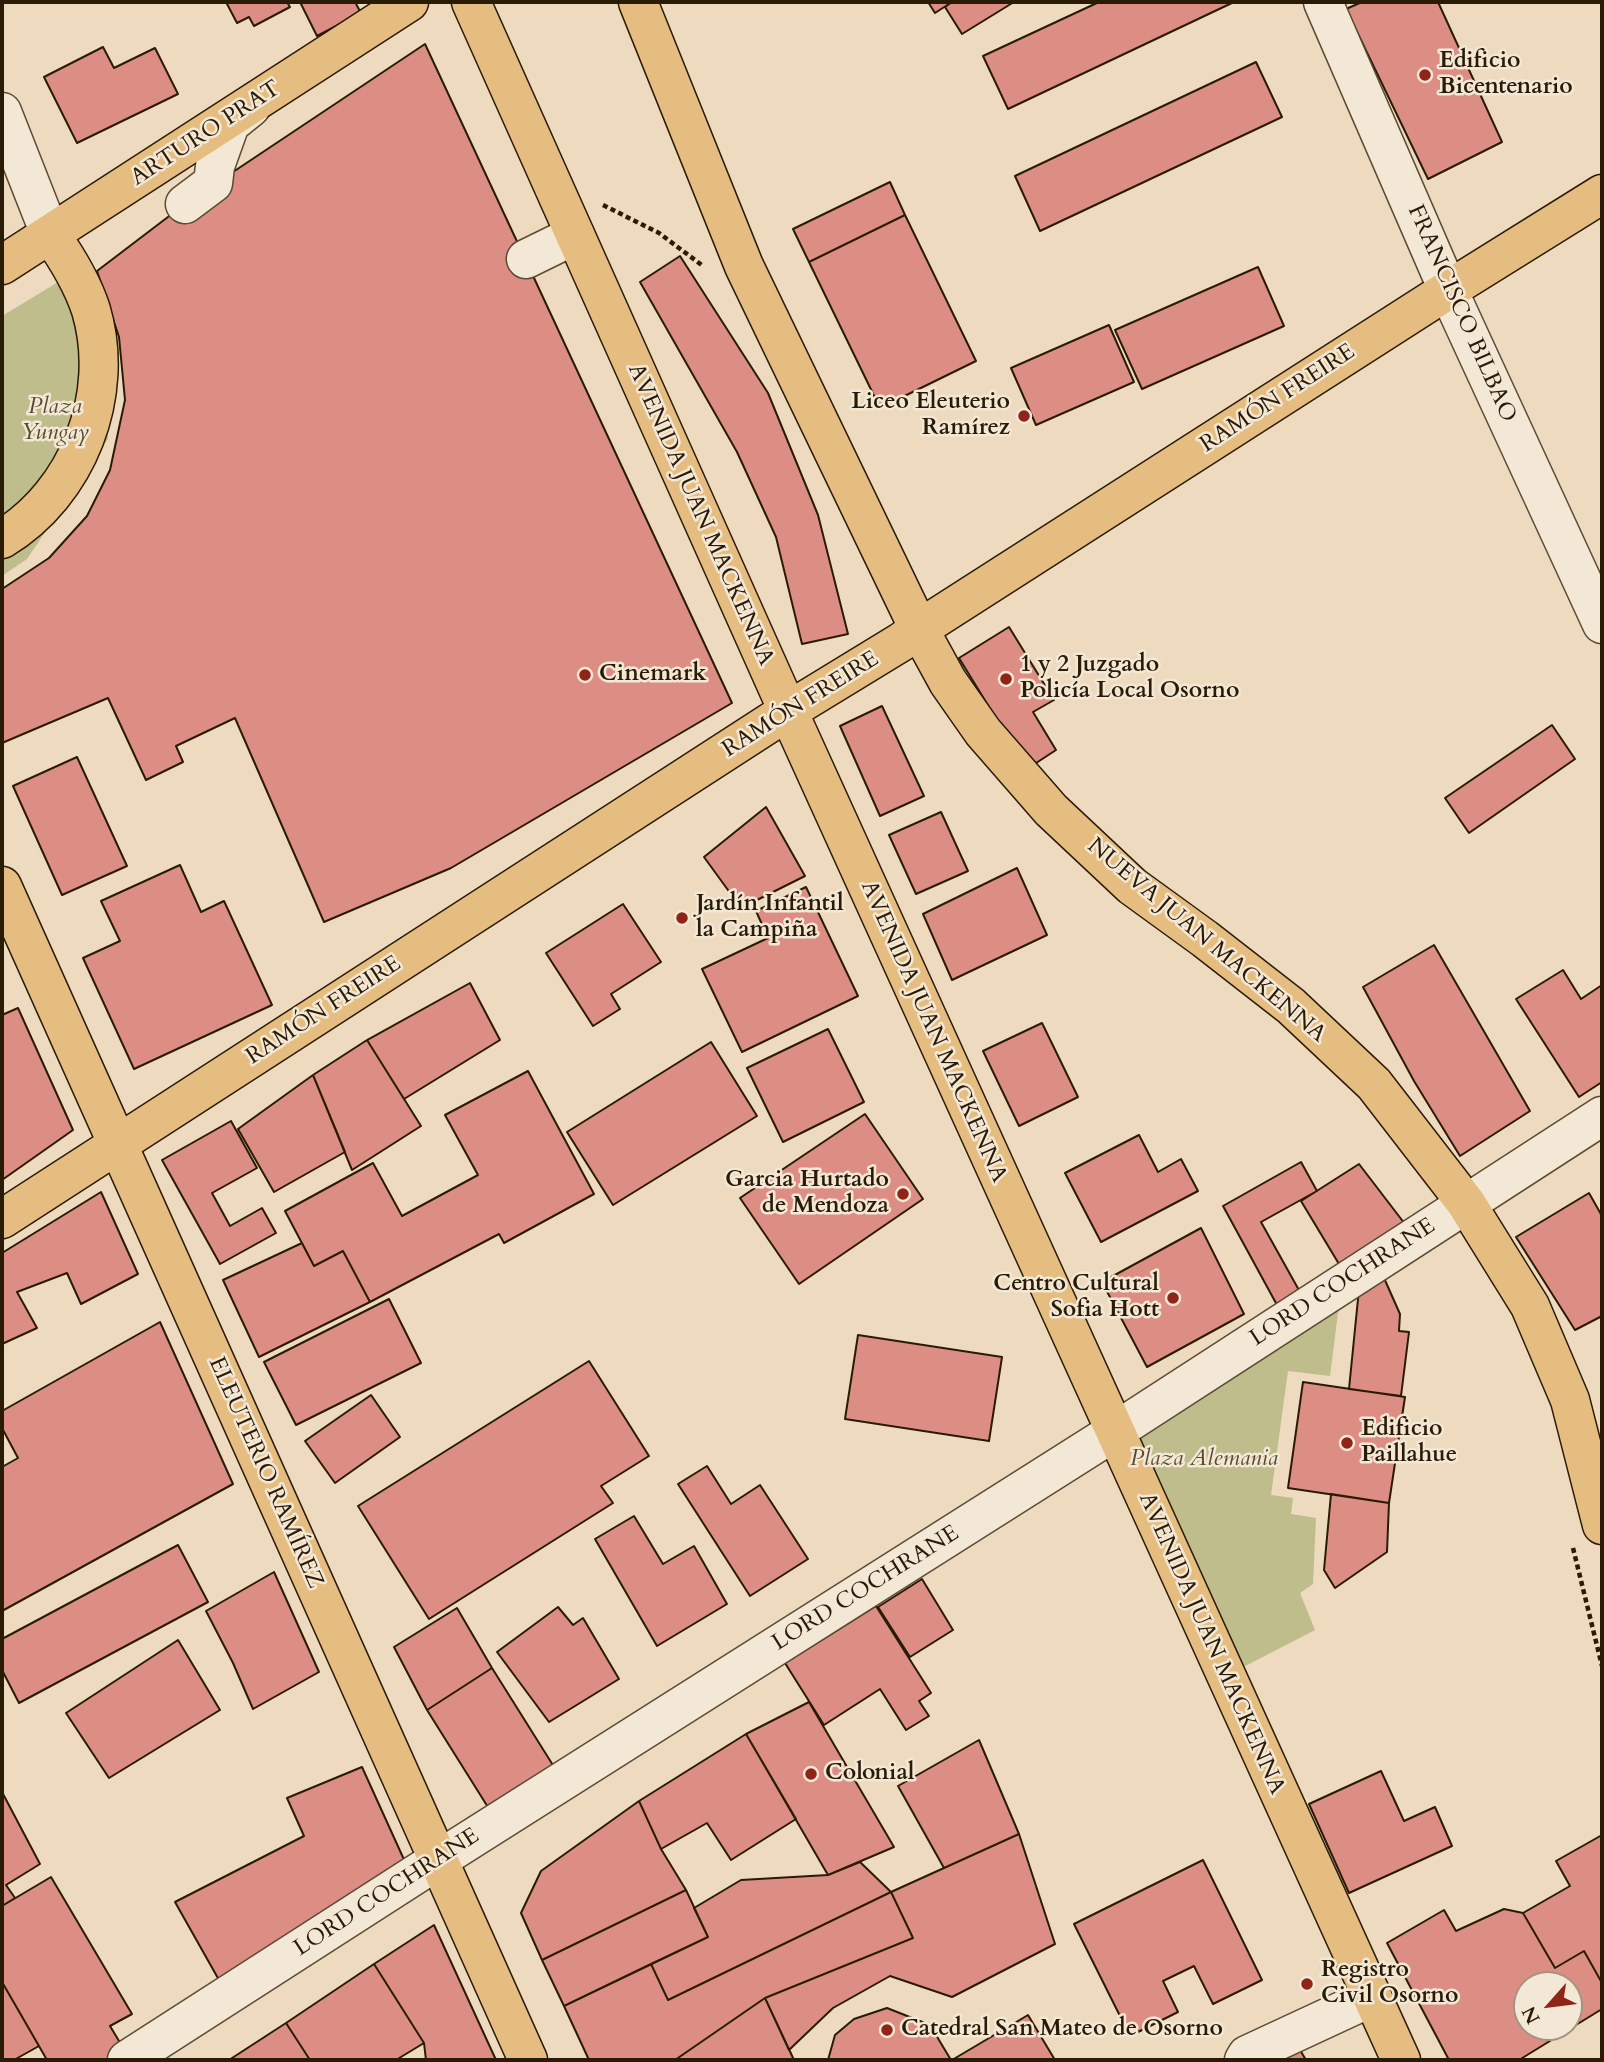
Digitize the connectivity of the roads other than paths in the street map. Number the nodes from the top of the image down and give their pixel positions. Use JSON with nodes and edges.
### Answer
{"nodes":[{"id":1,"x":409,"y":2,"type":"edge"},
{"id":2,"x":471,"y":2,"type":"edge"},
{"id":3,"x":638,"y":2,"type":"edge"},
{"id":4,"x":1324,"y":2,"type":"edge"},
{"id":5,"x":262,"y":97,"type":"junction"},
{"id":6,"x":2,"y":112,"type":"edge"},
{"id":7,"x":1602,"y":194,"type":"edge"},
{"id":8,"x":185,"y":204,"type":"dead end"},
{"id":9,"x":50,"y":234,"type":"junction"},
{"id":10,"x":575,"y":236,"type":"junction"},
{"id":11,"x":526,"y":259,"type":"dead end"},
{"id":12,"x":2,"y":265,"type":"edge"},
{"id":13,"x":1448,"y":290,"type":"junction"},
{"id":14,"x":2,"y":539,"type":"edge"},
{"id":15,"x":1602,"y":624,"type":"edge"},
{"id":16,"x":919,"y":629,"type":"junction"},
{"id":17,"x":788,"y":711,"type":"junction"},
{"id":18,"x":2,"y":886,"type":"edge"},
{"id":19,"x":1602,"y":1116,"type":"edge"},
{"id":20,"x":118,"y":1144,"type":"junction"},
{"id":21,"x":1466,"y":1203,"type":"junction"},
{"id":22,"x":2,"y":1219,"type":"edge"},
{"id":23,"x":1114,"y":1432,"type":"junction"},
{"id":24,"x":1602,"y":1525,"type":"edge"},
{"id":25,"x":438,"y":1860,"type":"junction"},
{"id":26,"x":1372,"y":1997,"type":"junction"},
{"id":27,"x":127,"y":2060,"type":"edge"},
{"id":28,"x":528,"y":2060,"type":"edge"},
{"id":29,"x":1244,"y":2060,"type":"edge"},
{"id":30,"x":1401,"y":2060,"type":"edge"}],
"edges":[{"from":1,"to":5,"type":"main road","name":"ARTURO PRAT"},
{"from":2,"to":10,"type":"main road","name":"AVENIDA JUAN MACKENNA"},
{"from":3,"to":16,"type":"main road"},
{"from":4,"to":13,"type":"street","name":"FRANCISCO BILBAO"},
{"from":5,"to":8,"type":"street"},
{"from":5,"to":9,"type":"main road","name":"ARTURO PRAT"},
{"from":6,"to":9,"type":"street"},
{"from":7,"to":13,"type":"main road","name":"RAMÓN FREIRE"},
{"from":9,"to":12,"type":"main road","name":"ARTURO PRAT"},
{"from":9,"to":14,"type":"main road"},
{"from":10,"to":11,"type":"street"},
{"from":10,"to":17,"type":"main road","name":"AVENIDA JUAN MACKENNA"},
{"from":13,"to":15,"type":"street","name":"FRANCISCO BILBAO"},
{"from":13,"to":16,"type":"main road","name":"RAMÓN FREIRE"},
{"from":16,"to":17,"type":"main road","name":"RAMÓN FREIRE"},
{"from":16,"to":21,"type":"main road","name":"NUEVA JUAN MACKENNA"},
{"from":17,"to":20,"type":"main road","name":"RAMÓN FREIRE"},
{"from":17,"to":23,"type":"main road","name":"AVENIDA JUAN MACKENNA"},
{"from":18,"to":20,"type":"main road","name":"ELEUTERIO RAMÍREZ"},
{"from":19,"to":21,"type":"street","name":"LORD COCHRANE"},
{"from":20,"to":22,"type":"main road","name":"RAMÓN FREIRE"},
{"from":20,"to":25,"type":"main road","name":"ELEUTERIO RAMÍREZ"},
{"from":21,"to":23,"type":"street","name":"LORD COCHRANE"},
{"from":21,"to":24,"type":"main road","name":"NUEVA JUAN MACKENNA"},
{"from":23,"to":25,"type":"street","name":"LORD COCHRANE"},
{"from":23,"to":26,"type":"main road","name":"AVENIDA JUAN MACKENNA"},
{"from":25,"to":27,"type":"street","name":"LORD COCHRANE"},
{"from":25,"to":28,"type":"main road","name":"ELEUTERIO RAMÍREZ"},
{"from":26,"to":29,"type":"street"},
{"from":26,"to":30,"type":"main road","name":"AVENIDA JUAN MACKENNA"}]}
